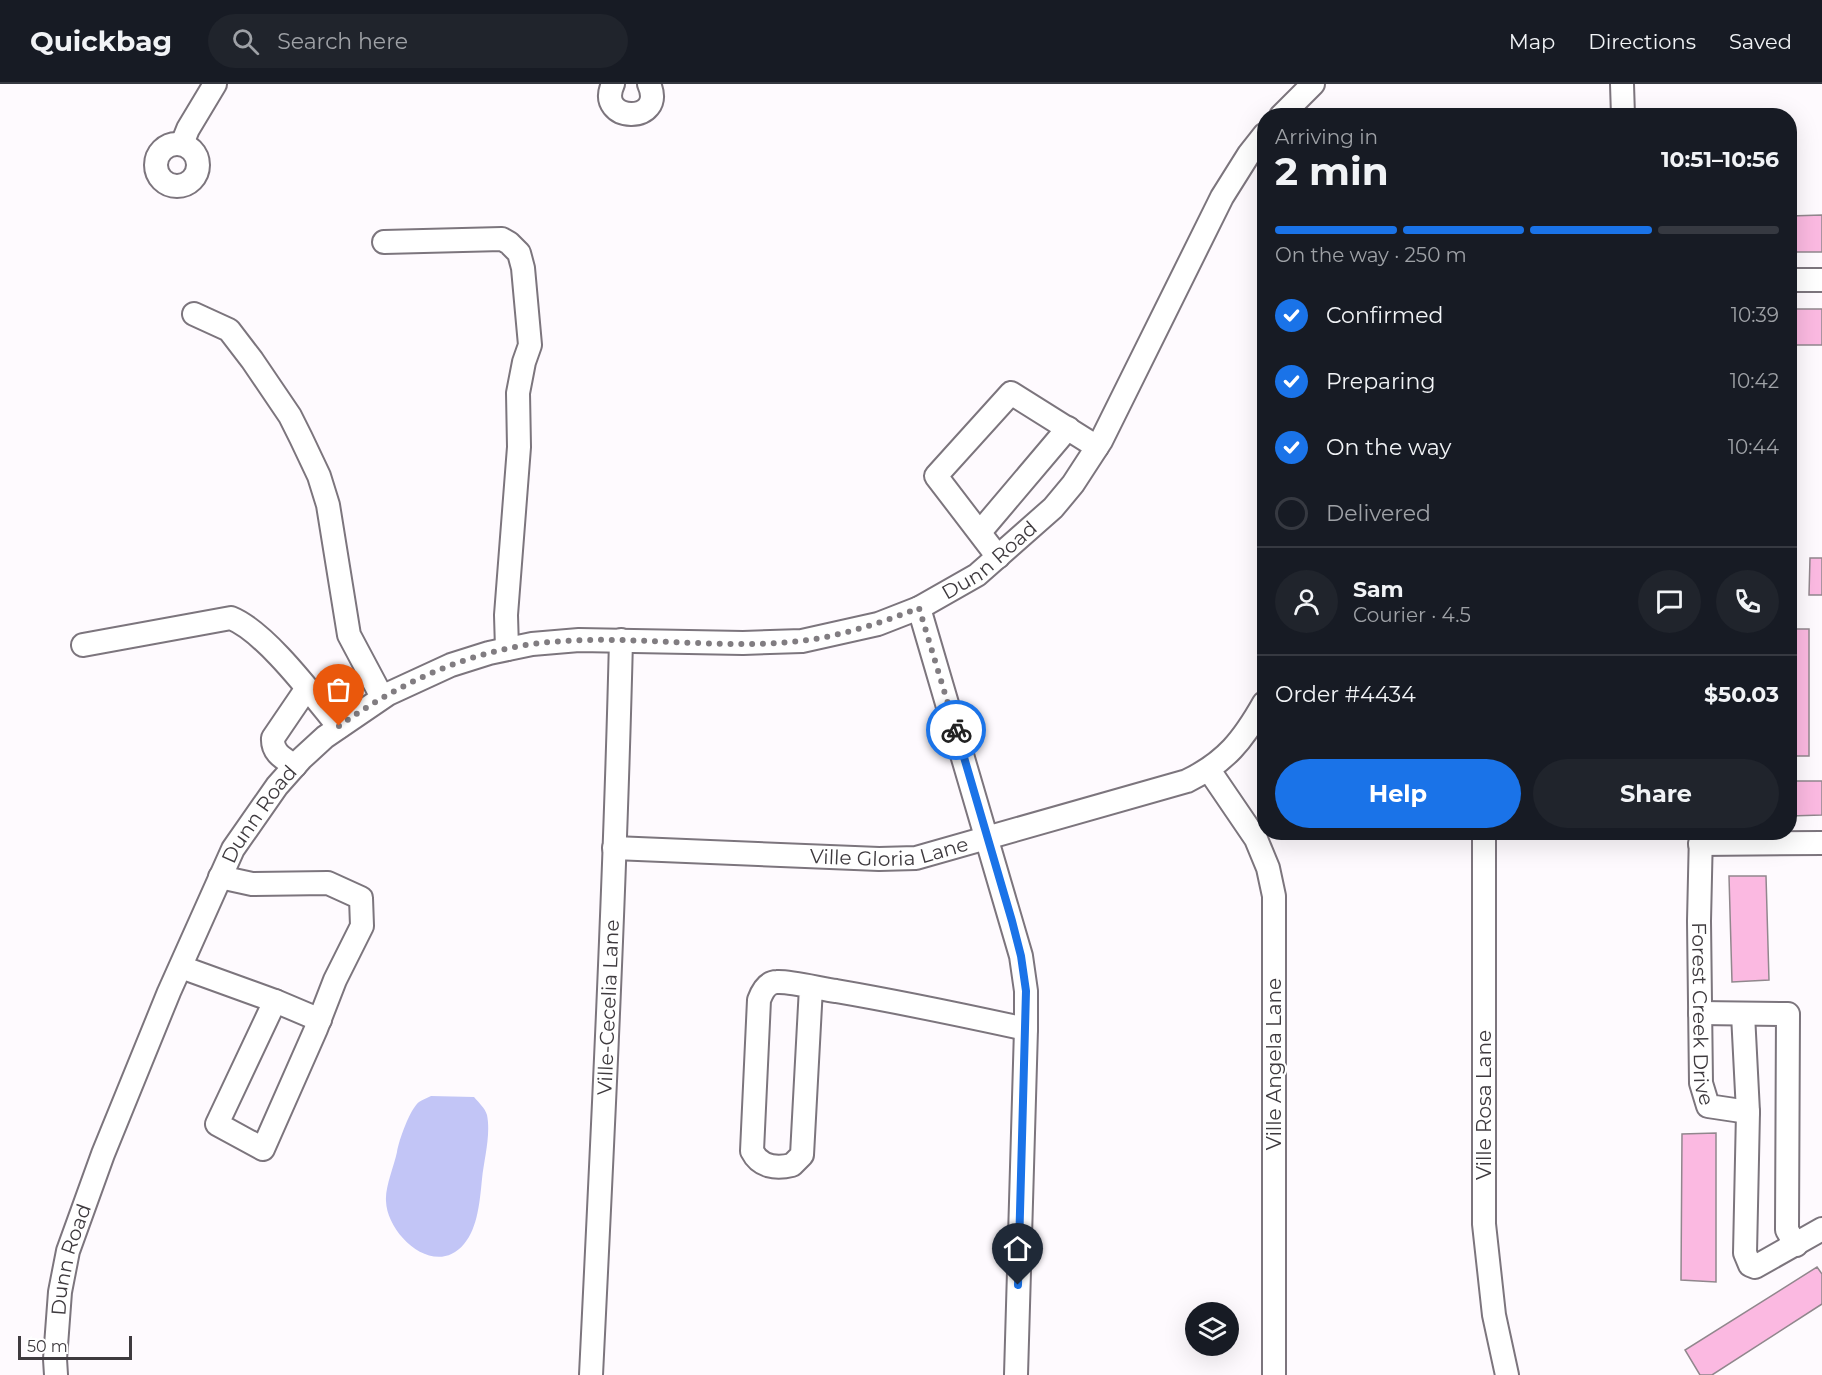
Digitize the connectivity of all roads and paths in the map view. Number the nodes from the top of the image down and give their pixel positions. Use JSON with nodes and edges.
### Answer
{"nodes":[{"id":1,"x":215,"y":84,"type":"edge"},
{"id":2,"x":613,"y":84,"type":"edge"},
{"id":3,"x":649,"y":84,"type":"edge"},
{"id":4,"x":1622,"y":84,"type":"edge"},
{"id":5,"x":1299,"y":88,"type":"edge"},
{"id":6,"x":1286,"y":108,"type":"edge"},
{"id":7,"x":1623,"y":108,"type":"edge"},
{"id":8,"x":182,"y":144,"type":"dead end"},
{"id":9,"x":1257,"y":144,"type":"edge"},
{"id":10,"x":384,"y":242,"type":"dead end"},
{"id":11,"x":1797,"y":280,"type":"edge"},
{"id":12,"x":1822,"y":280,"type":"edge"},
{"id":13,"x":194,"y":314,"type":"dead end"},
{"id":14,"x":1068,"y":428,"type":"junction"},
{"id":15,"x":1097,"y":447,"type":"junction"},
{"id":16,"x":980,"y":532,"type":"junction"},
{"id":17,"x":998,"y":557,"type":"junction"},
{"id":18,"x":919,"y":608,"type":"junction"},
{"id":19,"x":621,"y":640,"type":"junction"},
{"id":20,"x":83,"y":645,"type":"dead end"},
{"id":21,"x":507,"y":649,"type":"junction"},
{"id":22,"x":307,"y":688,"type":"junction"},
{"id":23,"x":382,"y":697,"type":"junction"},
{"id":24,"x":1257,"y":715,"type":"edge"},
{"id":25,"x":339,"y":726,"type":"junction"},
{"id":26,"x":295,"y":766,"type":"junction"},
{"id":27,"x":1209,"y":770,"type":"junction"},
{"id":28,"x":987,"y":839,"type":"junction"},
{"id":29,"x":1484,"y":840,"type":"edge"},
{"id":30,"x":1701,"y":840,"type":"edge"},
{"id":31,"x":1749,"y":840,"type":"edge"},
{"id":32,"x":1822,"y":843,"type":"edge"},
{"id":33,"x":614,"y":848,"type":"junction"},
{"id":34,"x":220,"y":877,"type":"junction"},
{"id":35,"x":181,"y":967,"type":"junction"},
{"id":36,"x":811,"y":987,"type":"junction"},
{"id":37,"x":275,"y":1001,"type":"junction"},
{"id":38,"x":1700,"y":1013,"type":"junction"},
{"id":39,"x":1743,"y":1014,"type":"junction"},
{"id":40,"x":320,"y":1020,"type":"junction"},
{"id":41,"x":1026,"y":1029,"type":"junction"},
{"id":42,"x":1748,"y":1112,"type":"junction"},
{"id":43,"x":1822,"y":1229,"type":"edge"},
{"id":44,"x":1796,"y":1245,"type":"junction"},
{"id":45,"x":56,"y":1375,"type":"edge"},
{"id":46,"x":591,"y":1375,"type":"edge"},
{"id":47,"x":1016,"y":1375,"type":"edge"},
{"id":48,"x":1274,"y":1375,"type":"edge"},
{"id":49,"x":1507,"y":1375,"type":"edge"}],
"edges":[{"from":1,"to":8,"type":"street"},
{"from":2,"to":3,"type":"street"},
{"from":4,"to":7,"type":"street"},
{"from":5,"to":6,"type":"street"},
{"from":9,"to":15,"type":"street","name":"Dunn Road"},
{"from":10,"to":21,"type":"street"},
{"from":11,"to":12,"type":"street"},
{"from":13,"to":23,"type":"street"},
{"from":14,"to":15,"type":"street"},
{"from":14,"to":16,"type":"street"},
{"from":14,"to":16,"type":"street"},
{"from":15,"to":17,"type":"street","name":"Dunn Road"},
{"from":16,"to":17,"type":"street"},
{"from":17,"to":18,"type":"street","name":"Dunn Road"},
{"from":18,"to":19,"type":"street","name":"Dunn Road"},
{"from":18,"to":28,"type":"street"},
{"from":19,"to":21,"type":"street","name":"Dunn Road"},
{"from":19,"to":33,"type":"street","name":"Ville-Cecelia Lane"},
{"from":20,"to":22,"type":"street"},
{"from":21,"to":23,"type":"street","name":"Dunn Road"},
{"from":22,"to":25,"type":"street"},
{"from":22,"to":26,"type":"street"},
{"from":23,"to":25,"type":"street","name":"Dunn Road"},
{"from":24,"to":27,"type":"street","name":"Ville Gloria Lane"},
{"from":25,"to":26,"type":"street","name":"Dunn Road"},
{"from":26,"to":34,"type":"street","name":"Dunn Road"},
{"from":27,"to":28,"type":"street","name":"Ville Gloria Lane"},
{"from":27,"to":48,"type":"street","name":"Ville Angela Lane"},
{"from":28,"to":33,"type":"street","name":"Ville Gloria Lane"},
{"from":28,"to":41,"type":"street"},
{"from":29,"to":49,"type":"street","name":"Ville Rosa Lane"},
{"from":30,"to":38,"type":"street","name":"Forest Creek Drive"},
{"from":31,"to":32,"type":"street"},
{"from":33,"to":46,"type":"street","name":"Ville-Cecelia Lane"},
{"from":34,"to":35,"type":"street","name":"Dunn Road"},
{"from":34,"to":40,"type":"street"},
{"from":35,"to":37,"type":"street"},
{"from":35,"to":45,"type":"street","name":"Dunn Road"},
{"from":36,"to":36,"type":"street"},
{"from":36,"to":41,"type":"street"},
{"from":37,"to":40,"type":"street"},
{"from":37,"to":40,"type":"street"},
{"from":38,"to":39,"type":"street"},
{"from":38,"to":42,"type":"street","name":"Forest Creek Drive"},
{"from":39,"to":42,"type":"street"},
{"from":39,"to":44,"type":"street"},
{"from":41,"to":47,"type":"street"},
{"from":42,"to":44,"type":"street","name":"Forest Creek Drive"},
{"from":43,"to":44,"type":"street"}]}
